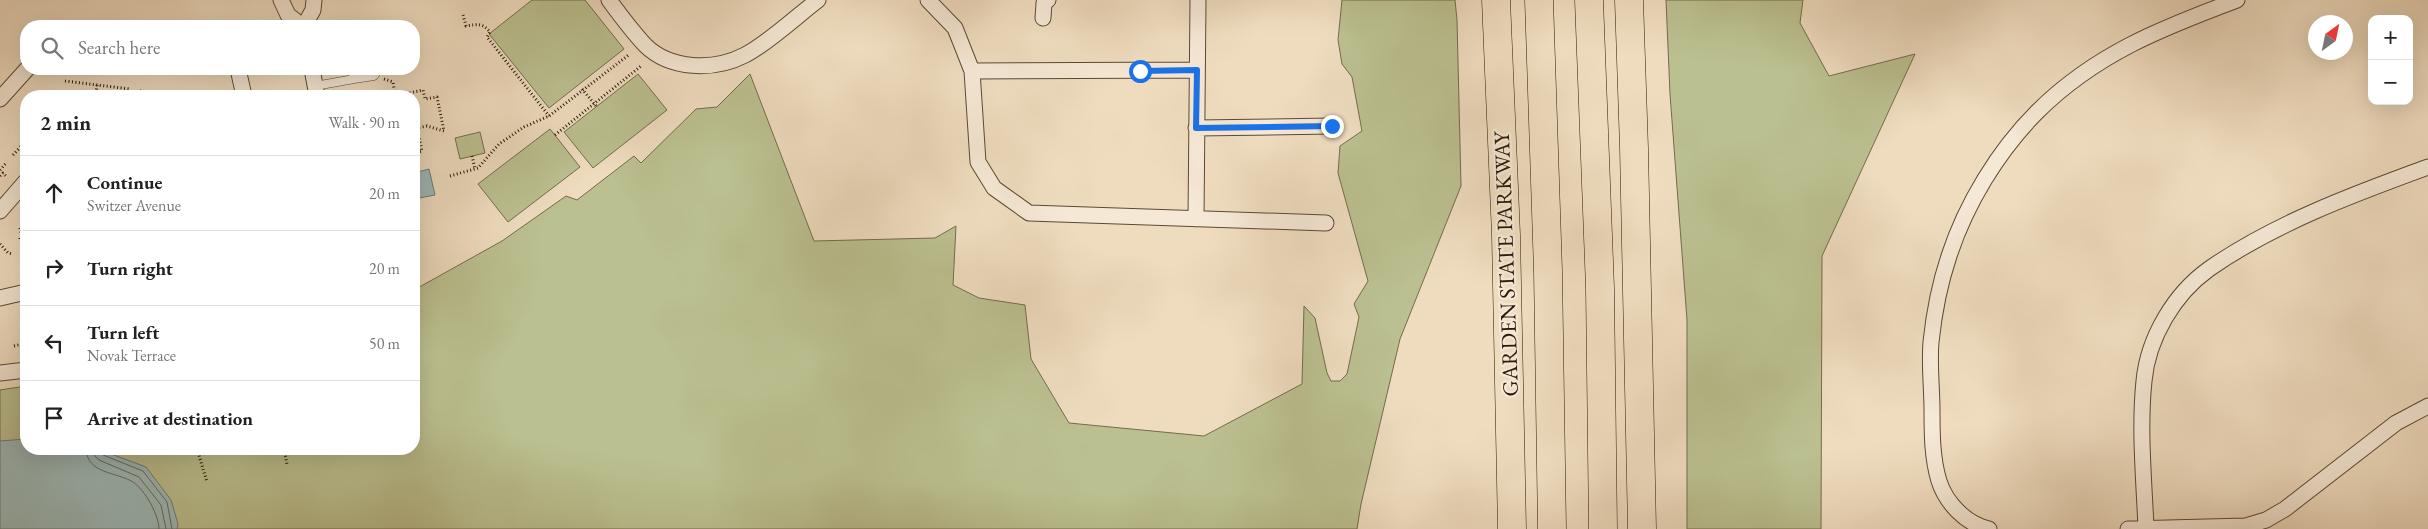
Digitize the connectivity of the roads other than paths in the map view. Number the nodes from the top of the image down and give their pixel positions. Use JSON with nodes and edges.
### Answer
{"nodes":[{"id":1,"x":281,"y":0,"type":"edge"},
{"id":2,"x":314,"y":0,"type":"edge"},
{"id":3,"x":609,"y":0,"type":"edge"},
{"id":4,"x":818,"y":0,"type":"edge"},
{"id":5,"x":928,"y":0,"type":"edge"},
{"id":6,"x":1048,"y":0,"type":"edge"},
{"id":7,"x":1198,"y":0,"type":"edge"},
{"id":8,"x":1496,"y":0,"type":"edge"},
{"id":9,"x":1539,"y":0,"type":"edge"},
{"id":10,"x":1589,"y":0,"type":"edge"},
{"id":11,"x":1628,"y":0,"type":"edge"},
{"id":12,"x":2237,"y":0,"type":"edge"},
{"id":13,"x":1044,"y":18,"type":"dead end"},
{"id":14,"x":295,"y":20,"type":"edge"},
{"id":15,"x":307,"y":20,"type":"edge"},
{"id":16,"x":1197,"y":70,"type":"junction"},
{"id":17,"x":972,"y":71,"type":"junction"},
{"id":18,"x":22,"y":75,"type":"edge"},
{"id":19,"x":239,"y":75,"type":"edge"},
{"id":20,"x":313,"y":75,"type":"edge"},
{"id":21,"x":353,"y":75,"type":"edge"},
{"id":22,"x":367,"y":75,"type":"edge"},
{"id":23,"x":354,"y":79,"type":"junction"},
{"id":24,"x":243,"y":90,"type":"edge"},
{"id":25,"x":316,"y":90,"type":"edge"},
{"id":26,"x":319,"y":90,"type":"edge"},
{"id":27,"x":0,"y":99,"type":"edge"},
{"id":28,"x":1332,"y":126,"type":"dead end"},
{"id":29,"x":1196,"y":128,"type":"junction"},
{"id":30,"x":2428,"y":167,"type":"edge"},
{"id":31,"x":20,"y":188,"type":"edge"},
{"id":32,"x":20,"y":201,"type":"edge"},
{"id":33,"x":3,"y":207,"type":"edge"},
{"id":34,"x":1196,"y":219,"type":"junction"},
{"id":35,"x":1326,"y":223,"type":"dead end"},
{"id":36,"x":20,"y":293,"type":"edge"},
{"id":37,"x":0,"y":298,"type":"edge"},
{"id":38,"x":20,"y":371,"type":"edge"},
{"id":39,"x":0,"y":373,"type":"edge"},
{"id":40,"x":2428,"y":406,"type":"edge"},
{"id":41,"x":2146,"y":528,"type":"edge"},
{"id":42,"x":1512,"y":529,"type":"edge"},
{"id":43,"x":1552,"y":529,"type":"edge"},
{"id":44,"x":1603,"y":529,"type":"edge"},
{"id":45,"x":1642,"y":529,"type":"edge"},
{"id":46,"x":1989,"y":529,"type":"edge"},
{"id":47,"x":2128,"y":529,"type":"edge"}],
"edges":[{"from":1,"to":14,"type":"street"},
{"from":2,"to":15,"type":"street"},
{"from":3,"to":4,"type":"street"},
{"from":5,"to":17,"type":"street"},
{"from":6,"to":13,"type":"street"},
{"from":7,"to":16,"type":"street"},
{"from":8,"to":42,"type":"highway","name":"GARDEN STATE PARKWAY"},
{"from":9,"to":43,"type":"highway","name":"GARDEN STATE PARKWAY"},
{"from":10,"to":44,"type":"highway"},
{"from":11,"to":45,"type":"highway"},
{"from":12,"to":46,"type":"street"},
{"from":16,"to":17,"type":"street"},
{"from":16,"to":29,"type":"street"},
{"from":17,"to":34,"type":"street"},
{"from":18,"to":27,"type":"street"},
{"from":19,"to":24,"type":"street"},
{"from":20,"to":25,"type":"street"},
{"from":21,"to":23,"type":"lane"},
{"from":22,"to":23,"type":"lane"},
{"from":23,"to":26,"type":"lane"},
{"from":28,"to":29,"type":"street"},
{"from":29,"to":34,"type":"street"},
{"from":30,"to":41,"type":"street"},
{"from":31,"to":33,"type":"street"},
{"from":32,"to":33,"type":"street"},
{"from":34,"to":35,"type":"street"},
{"from":36,"to":37,"type":"street"},
{"from":38,"to":39,"type":"street"},
{"from":40,"to":41,"type":"street"},
{"from":41,"to":47,"type":"street"}]}
